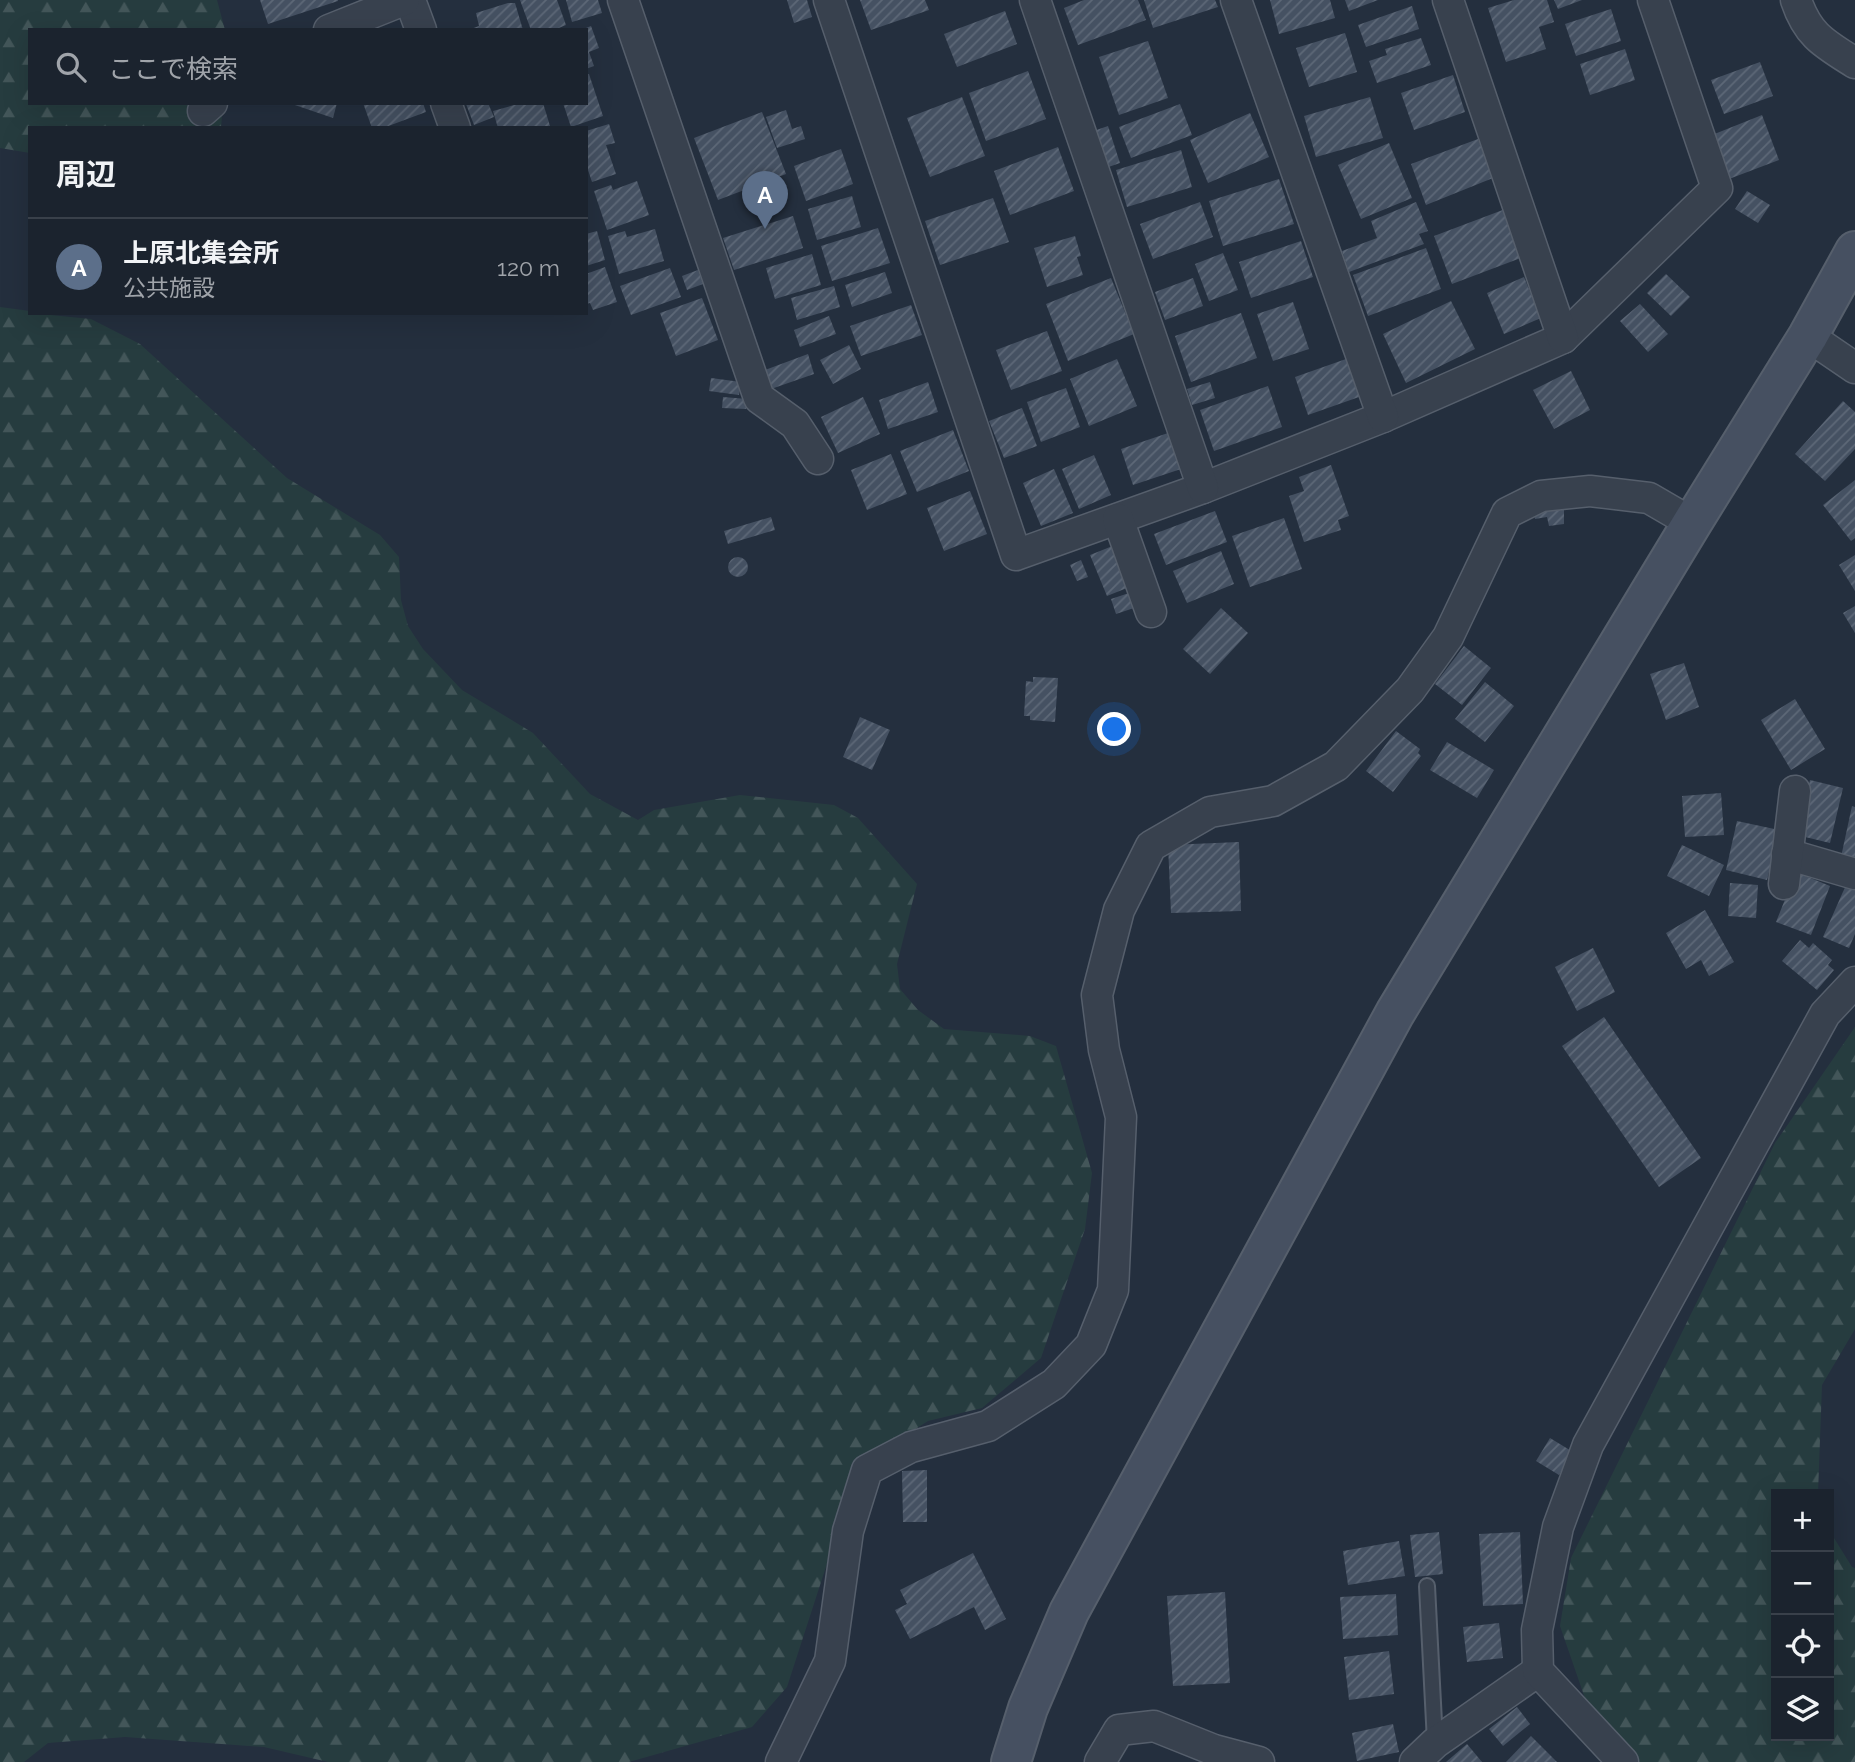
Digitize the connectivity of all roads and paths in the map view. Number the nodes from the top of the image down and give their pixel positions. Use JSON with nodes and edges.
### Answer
{"nodes":[{"id":1,"x":404,"y":0,"type":"edge"},
{"id":2,"x":410,"y":0,"type":"edge"},
{"id":3,"x":623,"y":0,"type":"edge"},
{"id":4,"x":829,"y":0,"type":"edge"},
{"id":5,"x":1035,"y":0,"type":"edge"},
{"id":6,"x":1236,"y":0,"type":"edge"},
{"id":7,"x":1448,"y":0,"type":"edge"},
{"id":8,"x":1653,"y":0,"type":"edge"},
{"id":9,"x":1796,"y":0,"type":"edge"},
{"id":10,"x":334,"y":28,"type":"edge"},
{"id":11,"x":420,"y":28,"type":"edge"},
{"id":12,"x":1855,"y":63,"type":"edge"},
{"id":13,"x":447,"y":105,"type":"edge"},
{"id":14,"x":454,"y":126,"type":"edge"},
{"id":15,"x":1855,"y":251,"type":"edge"},
{"id":16,"x":1808,"y":336,"type":"junction"},
{"id":17,"x":1563,"y":338,"type":"junction"},
{"id":18,"x":1855,"y":368,"type":"edge"},
{"id":19,"x":1383,"y":417,"type":"junction"},
{"id":20,"x":818,"y":459,"type":"dead end"},
{"id":21,"x":1203,"y":488,"type":"junction"},
{"id":22,"x":1118,"y":519,"type":"junction"},
{"id":23,"x":1692,"y":523,"type":"junction"},
{"id":24,"x":1151,"y":612,"type":"dead end"},
{"id":25,"x":1795,"y":791,"type":"dead end"},
{"id":26,"x":1787,"y":853,"type":"junction"},
{"id":27,"x":1855,"y":874,"type":"edge"},
{"id":28,"x":1784,"y":884,"type":"dead end"},
{"id":29,"x":1855,"y":982,"type":"edge"},
{"id":30,"x":1427,"y":1586,"type":"dead end"},
{"id":31,"x":1538,"y":1671,"type":"junction"},
{"id":32,"x":1425,"y":1753,"type":"edge"},
{"id":33,"x":781,"y":1762,"type":"edge"},
{"id":34,"x":1011,"y":1762,"type":"edge"},
{"id":35,"x":1100,"y":1762,"type":"edge"},
{"id":36,"x":1259,"y":1762,"type":"edge"},
{"id":37,"x":1623,"y":1762,"type":"edge"}],
"edges":[{"from":1,"to":10,"type":"street"},
{"from":2,"to":11,"type":"street"},
{"from":3,"to":20,"type":"street"},
{"from":4,"to":22,"type":"street"},
{"from":5,"to":21,"type":"street"},
{"from":6,"to":19,"type":"street"},
{"from":7,"to":17,"type":"street"},
{"from":8,"to":17,"type":"street"},
{"from":9,"to":12,"type":"street"},
{"from":13,"to":14,"type":"street"},
{"from":15,"to":16,"type":"street"},
{"from":16,"to":18,"type":"street"},
{"from":16,"to":23,"type":"street"},
{"from":17,"to":19,"type":"street"},
{"from":19,"to":21,"type":"street"},
{"from":21,"to":22,"type":"street"},
{"from":22,"to":24,"type":"street"},
{"from":23,"to":33,"type":"street"},
{"from":23,"to":34,"type":"street"},
{"from":25,"to":26,"type":"street"},
{"from":26,"to":27,"type":"street"},
{"from":26,"to":28,"type":"street"},
{"from":29,"to":31,"type":"street"},
{"from":30,"to":32,"type":"lane"},
{"from":31,"to":32,"type":"street"},
{"from":31,"to":37,"type":"street"},
{"from":35,"to":36,"type":"street"}]}
